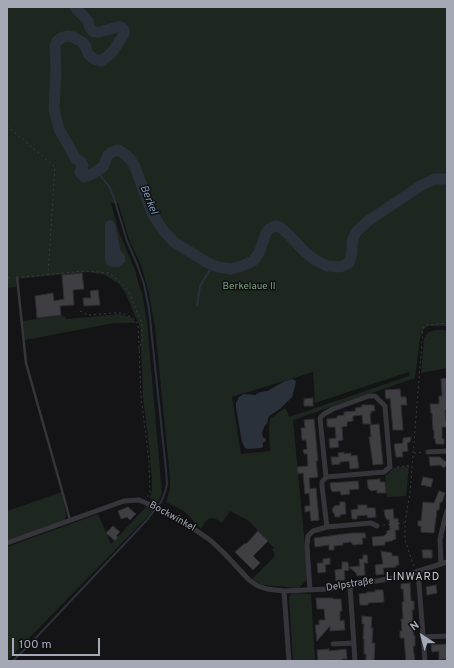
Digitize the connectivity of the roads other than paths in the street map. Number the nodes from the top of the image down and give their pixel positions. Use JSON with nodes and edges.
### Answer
{"nodes":[{"id":1,"x":17,"y":277,"type":"road end"},
{"id":2,"x":447,"y":451,"type":"edge"},
{"id":3,"x":428,"y":452,"type":"road end"},
{"id":4,"x":326,"y":477,"type":"junction"},
{"id":5,"x":447,"y":511,"type":"edge"},
{"id":6,"x":70,"y":520,"type":"junction"},
{"id":7,"x":377,"y":526,"type":"road end"},
{"id":8,"x":327,"y":527,"type":"junction"},
{"id":9,"x":7,"y":543,"type":"edge"},
{"id":10,"x":447,"y":562,"type":"edge"},
{"id":11,"x":441,"y":564,"type":"junction"},
{"id":12,"x":418,"y":571,"type":"junction"},
{"id":13,"x":350,"y":586,"type":"junction"},
{"id":14,"x":299,"y":590,"type":"joint"},
{"id":15,"x":310,"y":590,"type":"junction"},
{"id":16,"x":284,"y":591,"type":"junction"},
{"id":17,"x":447,"y":636,"type":"edge"},
{"id":18,"x":423,"y":637,"type":"junction"},
{"id":19,"x":354,"y":643,"type":"junction"},
{"id":20,"x":333,"y":644,"type":"dead end"},
{"id":21,"x":289,"y":661,"type":"edge"},
{"id":22,"x":355,"y":661,"type":"edge"},
{"id":23,"x":425,"y":661,"type":"edge"}],
"edges":[{"from":1,"to":6,"type":"lane"},
{"from":2,"to":3,"type":"street"},
{"from":4,"to":4,"type":"street"},
{"from":4,"to":8,"type":"street"},
{"from":5,"to":11,"type":"street"},
{"from":6,"to":9,"type":"street","name":"Bockwinkel"},
{"from":6,"to":16,"type":"street","name":"Bockwinkel"},
{"from":7,"to":8,"type":"street"},
{"from":8,"to":15,"type":"street"},
{"from":10,"to":11,"type":"street","name":"Delpstraße"},
{"from":11,"to":12,"type":"street","name":"Delpstraße"},
{"from":12,"to":13,"type":"street","name":"Delpstraße"},
{"from":12,"to":18,"type":"street"},
{"from":13,"to":15,"type":"street","name":"Delpstraße"},
{"from":13,"to":19,"type":"street"},
{"from":14,"to":15,"type":"street","name":"Delpstraße"},
{"from":14,"to":16,"type":"street","name":"Bockwinkel"},
{"from":16,"to":21,"type":"street"},
{"from":17,"to":18,"type":"street"},
{"from":18,"to":23,"type":"street"},
{"from":19,"to":20,"type":"street"},
{"from":19,"to":22,"type":"street"}]}
